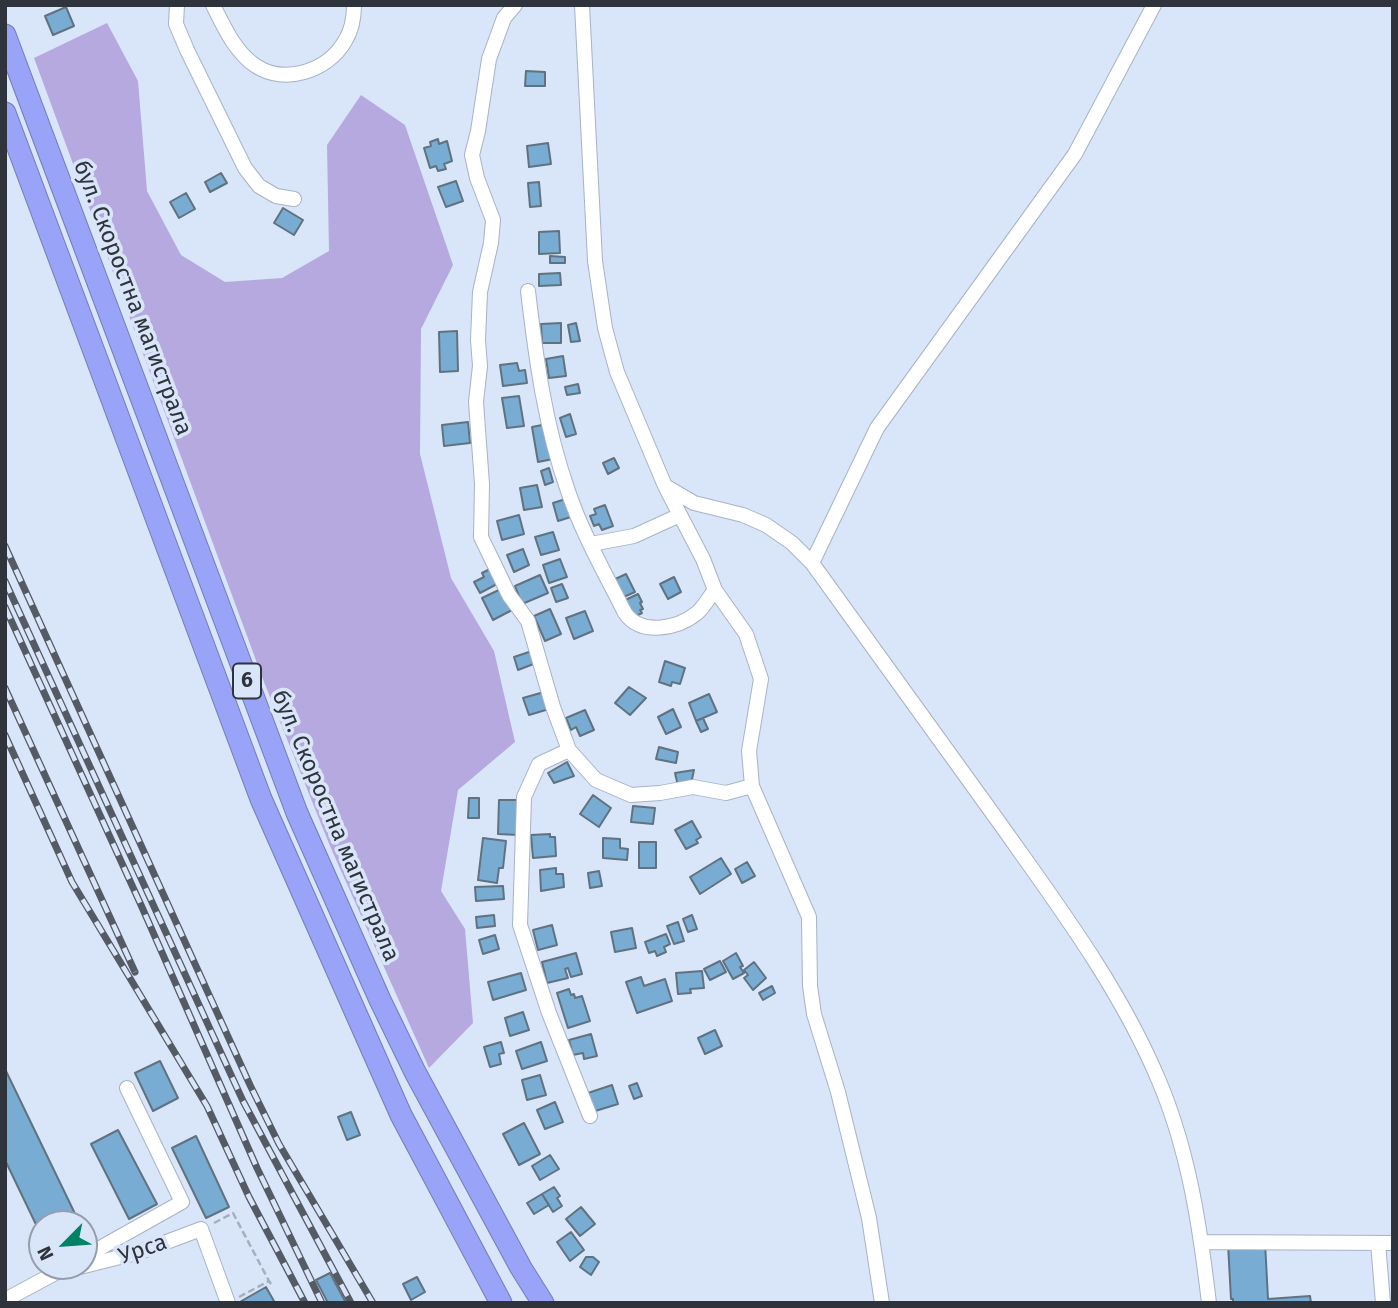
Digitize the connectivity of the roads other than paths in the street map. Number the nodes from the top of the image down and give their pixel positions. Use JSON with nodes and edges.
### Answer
{"nodes":[{"id":1,"x":177,"y":5,"type":"edge"},
{"id":2,"x":213,"y":5,"type":"edge"},
{"id":3,"x":355,"y":5,"type":"edge"},
{"id":4,"x":515,"y":5,"type":"edge"},
{"id":5,"x":582,"y":5,"type":"edge"},
{"id":6,"x":1154,"y":5,"type":"edge"},
{"id":7,"x":5,"y":35,"type":"edge"},
{"id":8,"x":5,"y":113,"type":"edge"},
{"id":9,"x":294,"y":199,"type":"dead end"},
{"id":10,"x":528,"y":291,"type":"dead end"},
{"id":11,"x":665,"y":486,"type":"junction"},
{"id":12,"x":680,"y":515,"type":"junction"},
{"id":13,"x":591,"y":544,"type":"junction"},
{"id":14,"x":813,"y":563,"type":"junction"},
{"id":15,"x":715,"y":590,"type":"junction"},
{"id":16,"x":569,"y":750,"type":"junction"},
{"id":17,"x":752,"y":786,"type":"junction"},
{"id":18,"x":127,"y":1088,"type":"dead end"},
{"id":19,"x":590,"y":1116,"type":"dead end"},
{"id":20,"x":1202,"y":1241,"type":"junction"},
{"id":21,"x":1385,"y":1243,"type":"edge"},
{"id":22,"x":98,"y":1249,"type":"edge"},
{"id":23,"x":98,"y":1262,"type":"edge"},
{"id":24,"x":41,"y":1280,"type":"edge"},
{"id":25,"x":5,"y":1300,"type":"edge"},
{"id":26,"x":228,"y":1303,"type":"edge"},
{"id":27,"x":502,"y":1303,"type":"edge"},
{"id":28,"x":543,"y":1303,"type":"edge"},
{"id":29,"x":882,"y":1303,"type":"edge"},
{"id":30,"x":1209,"y":1303,"type":"edge"},
{"id":31,"x":1383,"y":1303,"type":"edge"}],
"edges":[{"from":1,"to":9,"type":"street"},
{"from":2,"to":3,"type":"street"},
{"from":4,"to":16,"type":"street"},
{"from":5,"to":11,"type":"street"},
{"from":6,"to":14,"type":"street"},
{"from":7,"to":28,"type":"highway","name":"бул. Скоростна магистрала","number":"6"},
{"from":8,"to":27,"type":"highway","number":"6"},
{"from":10,"to":13,"type":"street"},
{"from":11,"to":12,"type":"street"},
{"from":11,"to":14,"type":"street"},
{"from":12,"to":13,"type":"street"},
{"from":12,"to":15,"type":"street"},
{"from":13,"to":15,"type":"street"},
{"from":14,"to":20,"type":"street"},
{"from":15,"to":17,"type":"street"},
{"from":16,"to":17,"type":"street"},
{"from":16,"to":19,"type":"street"},
{"from":17,"to":29,"type":"street"},
{"from":18,"to":22,"type":"street"},
{"from":20,"to":21,"type":"street"},
{"from":20,"to":30,"type":"street"},
{"from":21,"to":31,"type":"street"},
{"from":23,"to":26,"type":"street","name":"Урса"},
{"from":24,"to":25,"type":"street","name":"Урса"}]}
